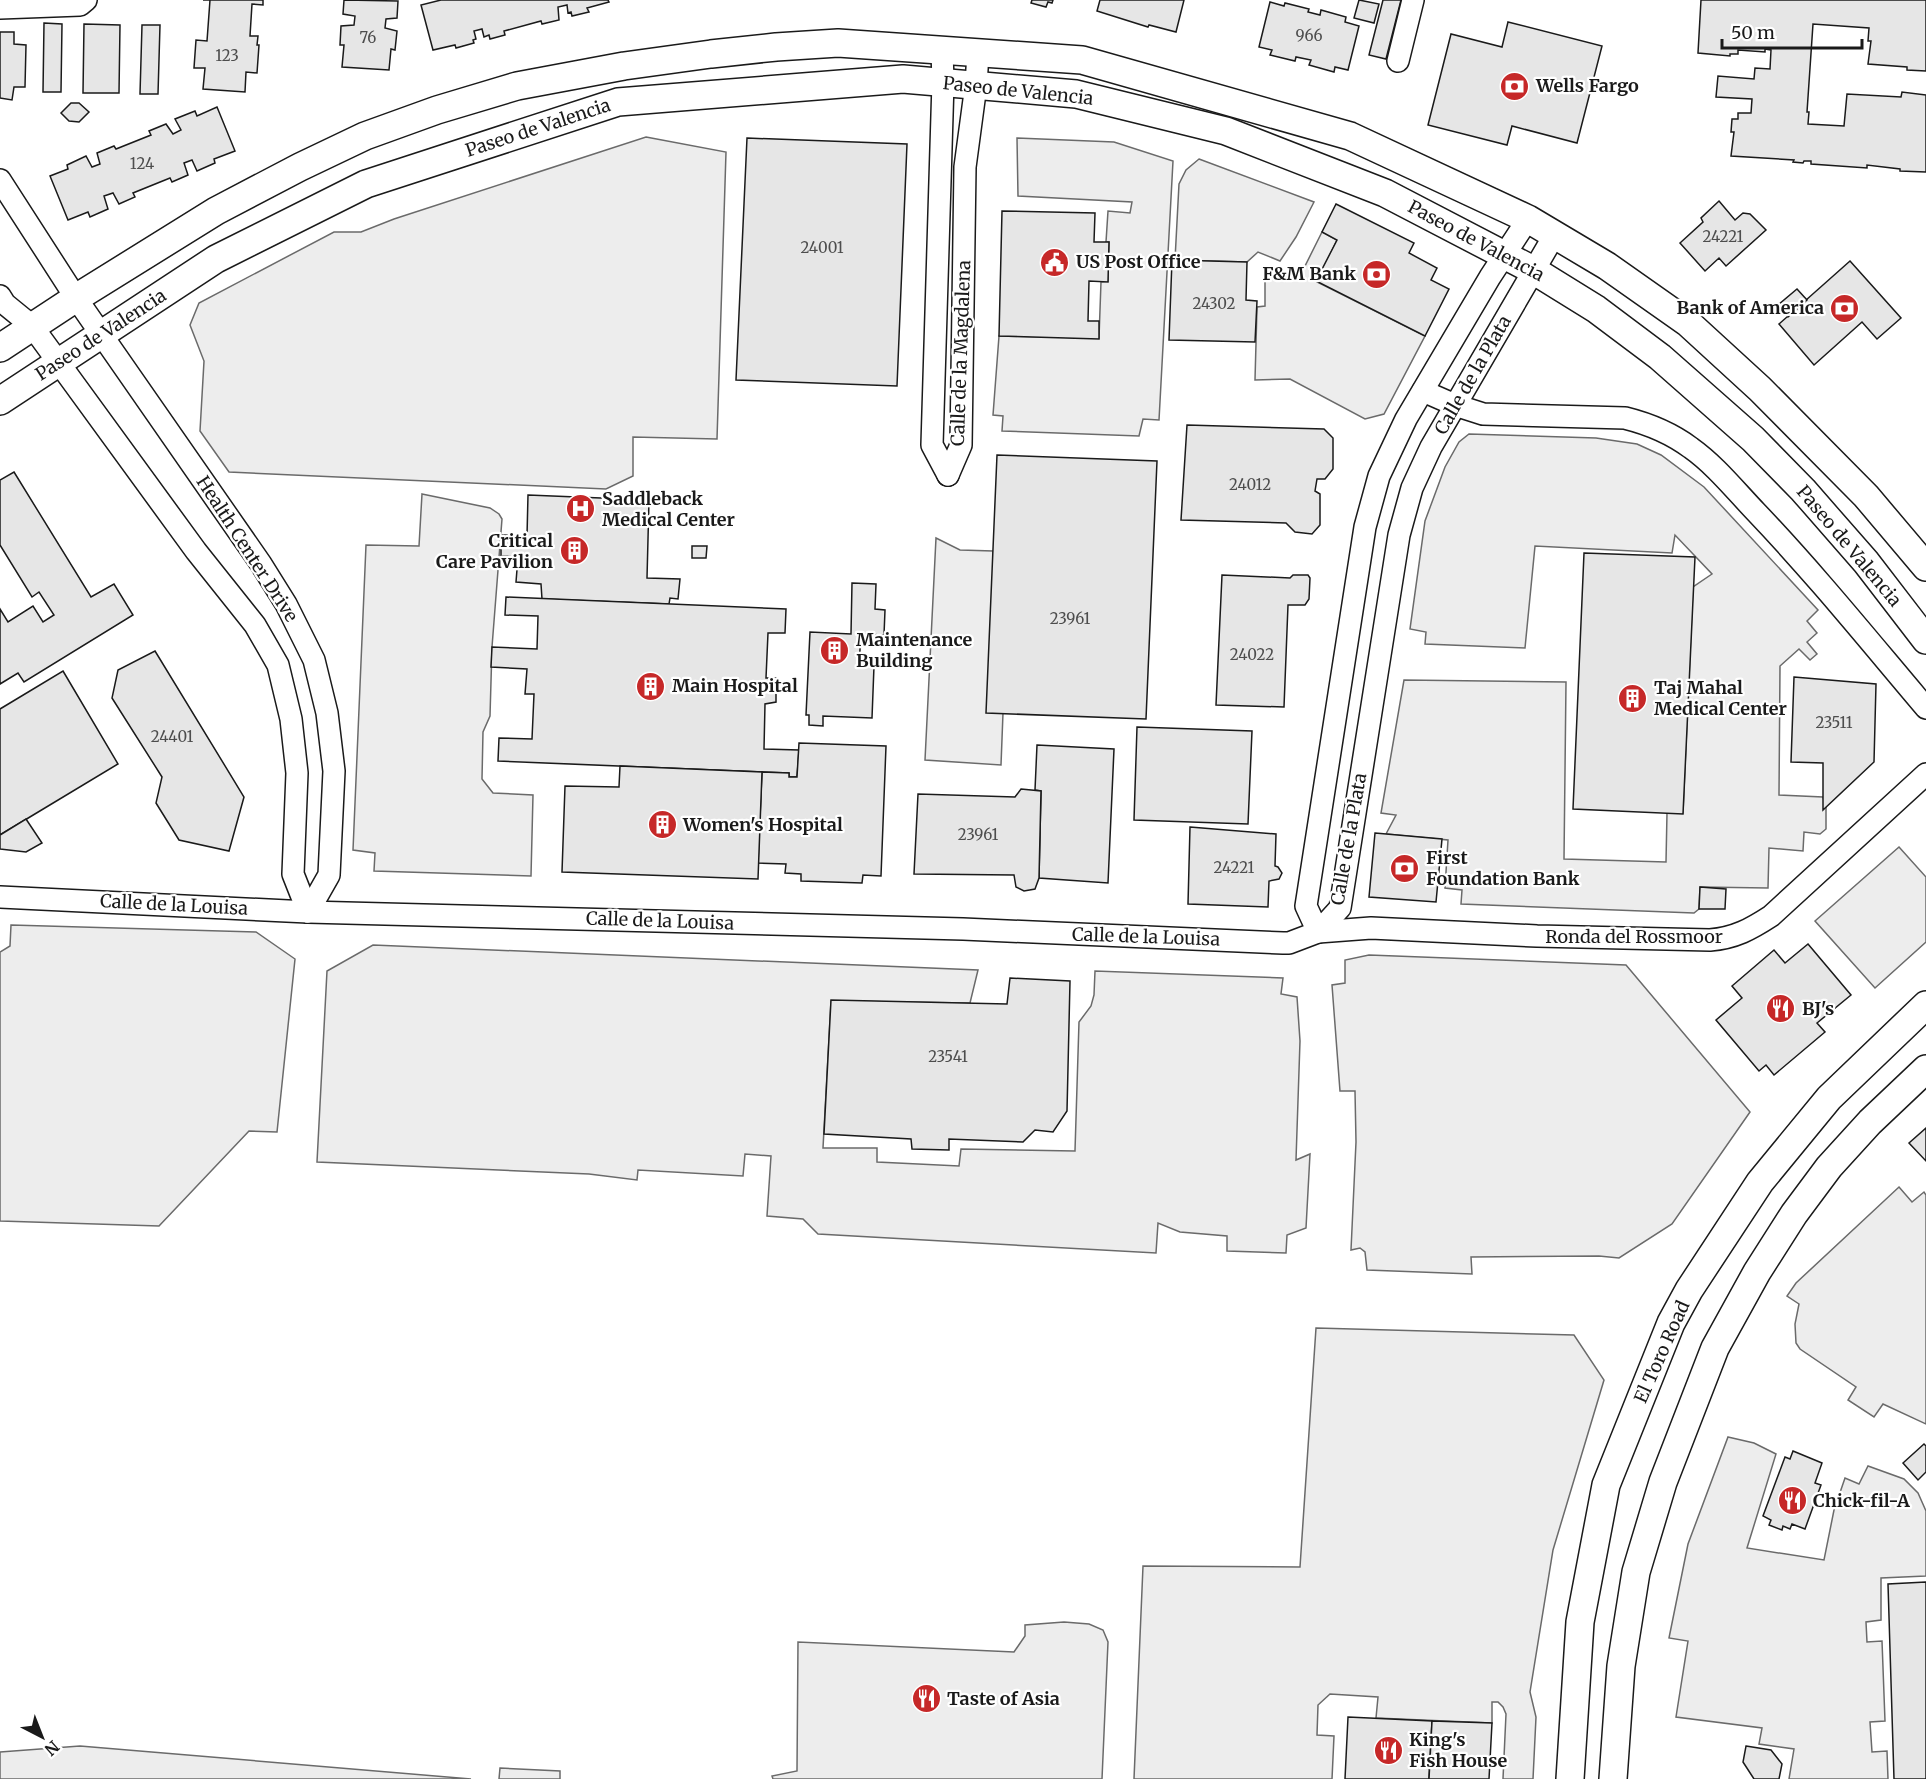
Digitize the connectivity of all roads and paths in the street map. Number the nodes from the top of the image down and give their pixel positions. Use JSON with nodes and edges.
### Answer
{"nodes":[{"id":1,"x":86,"y":0,"type":"edge"},
{"id":2,"x":1413,"y":0,"type":"edge"},
{"id":3,"x":0,"y":8,"type":"edge"},
{"id":4,"x":942,"y":51,"type":"junction"},
{"id":5,"x":978,"y":53,"type":"junction"},
{"id":6,"x":1398,"y":61,"type":"dead end"},
{"id":7,"x":943,"y":82,"type":"junction"},
{"id":8,"x":976,"y":85,"type":"junction"},
{"id":9,"x":0,"y":180,"type":"edge"},
{"id":10,"x":1528,"y":219,"type":"junction"},
{"id":11,"x":1555,"y":234,"type":"junction"},
{"id":12,"x":1505,"y":255,"type":"junction"},
{"id":13,"x":1533,"y":270,"type":"junction"},
{"id":14,"x":0,"y":296,"type":"edge"},
{"id":15,"x":76,"y":298,"type":"junction"},
{"id":16,"x":32,"y":326,"type":"junction"},
{"id":17,"x":102,"y":335,"type":"junction"},
{"id":18,"x":0,"y":348,"type":"edge"},
{"id":19,"x":59,"y":362,"type":"junction"},
{"id":20,"x":1423,"y":391,"type":"junction"},
{"id":21,"x":0,"y":401,"type":"edge"},
{"id":22,"x":1455,"y":405,"type":"junction"},
{"id":23,"x":1926,"y":567,"type":"edge"},
{"id":24,"x":1919,"y":631,"type":"edge"},
{"id":25,"x":1926,"y":658,"type":"edge"},
{"id":26,"x":1926,"y":708,"type":"edge"},
{"id":27,"x":1926,"y":774,"type":"edge"},
{"id":28,"x":0,"y":897,"type":"edge"},
{"id":29,"x":308,"y":912,"type":"junction"},
{"id":30,"x":1318,"y":932,"type":"junction"},
{"id":31,"x":1926,"y":1005,"type":"edge"},
{"id":32,"x":1926,"y":1068,"type":"edge"},
{"id":33,"x":1570,"y":1779,"type":"edge"},
{"id":34,"x":1613,"y":1779,"type":"edge"}],
"edges":[{"from":1,"to":3,"type":"street"},
{"from":2,"to":6,"type":"street"},
{"from":4,"to":5,"type":"main road","name":"Paseo de Valencia"},
{"from":4,"to":7,"type":"street","name":"Calle de la Magdalena"},
{"from":4,"to":15,"type":"main road","name":"Paseo de Valencia"},
{"from":5,"to":8,"type":"street","name":"Calle de la Magdalena"},
{"from":5,"to":10,"type":"main road","name":"Paseo de Valencia"},
{"from":7,"to":8,"type":"main road","name":"Paseo de Valencia"},
{"from":7,"to":8,"type":"street","name":"Calle de la Magdalena"},
{"from":7,"to":17,"type":"main road","name":"Paseo de Valencia"},
{"from":8,"to":12,"type":"main road","name":"Paseo de Valencia"},
{"from":9,"to":15,"type":"street","name":"Health Center Drive"},
{"from":10,"to":11,"type":"main road","name":"Paseo de Valencia"},
{"from":10,"to":12,"type":"street","name":"Calle de la Plata"},
{"from":11,"to":13,"type":"street","name":"Calle de la Plata"},
{"from":11,"to":23,"type":"main road","name":"Paseo de Valencia"},
{"from":12,"to":13,"type":"main road","name":"Paseo de Valencia"},
{"from":12,"to":20,"type":"street","name":"Calle de la Plata"},
{"from":13,"to":22,"type":"street","name":"Calle de la Plata"},
{"from":13,"to":24,"type":"main road","name":"Paseo de Valencia"},
{"from":14,"to":16,"type":"street","name":"Health Center Drive"},
{"from":15,"to":16,"type":"main road","name":"Paseo de Valencia"},
{"from":15,"to":17,"type":"street","name":"Health Center Drive"},
{"from":16,"to":18,"type":"main road","name":"Paseo de Valencia"},
{"from":16,"to":19,"type":"street","name":"Health Center Drive"},
{"from":17,"to":19,"type":"main road","name":"Paseo de Valencia"},
{"from":17,"to":29,"type":"street","name":"Health Center Drive"},
{"from":19,"to":21,"type":"main road","name":"Paseo de Valencia"},
{"from":19,"to":29,"type":"street","name":"Health Center Drive"},
{"from":20,"to":22,"type":"street"},
{"from":20,"to":30,"type":"street","name":"Calle de la Plata"},
{"from":22,"to":26,"type":"street"},
{"from":22,"to":30,"type":"street","name":"Calle de la Plata"},
{"from":24,"to":25,"type":"main road"},
{"from":27,"to":30,"type":"street","name":"Ronda del Rossmoor"},
{"from":28,"to":29,"type":"street","name":"Calle de la Louisa"},
{"from":29,"to":30,"type":"street","name":"Calle de la Louisa"},
{"from":31,"to":33,"type":"main road","name":"El Toro Road"},
{"from":32,"to":34,"type":"main road"}]}
